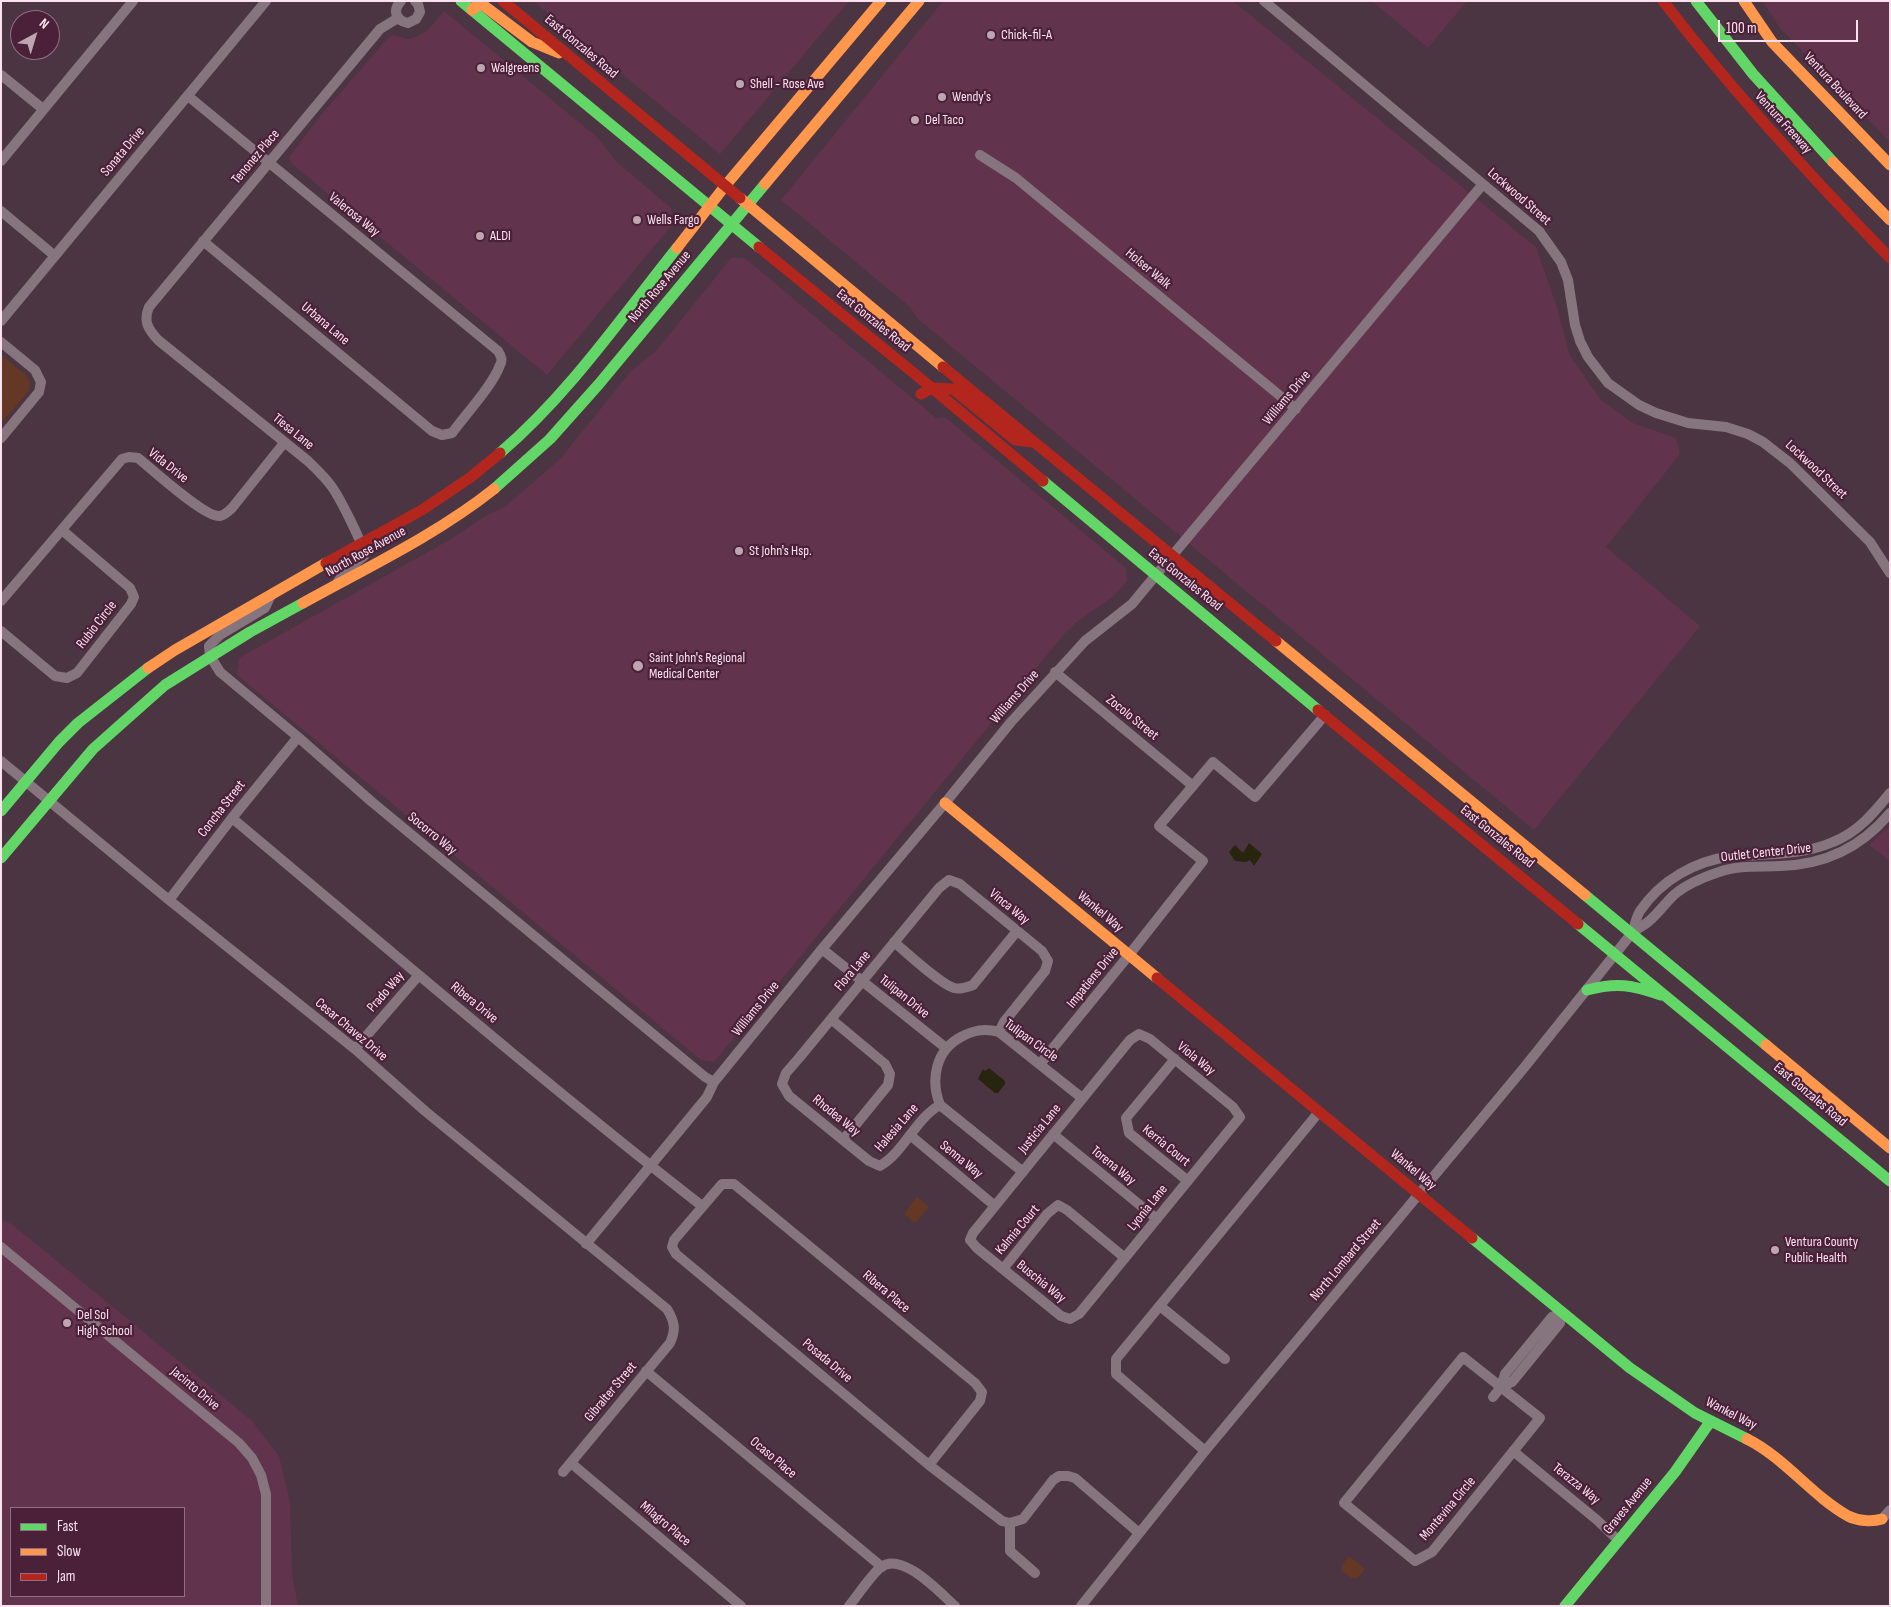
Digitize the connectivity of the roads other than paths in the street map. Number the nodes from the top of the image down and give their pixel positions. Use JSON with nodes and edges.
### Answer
{"nodes":[{"id":1,"x":133,"y":1,"type":"edge"},
{"id":2,"x":266,"y":1,"type":"edge"},
{"id":3,"x":401,"y":1,"type":"edge"},
{"id":4,"x":415,"y":1,"type":"edge"},
{"id":5,"x":461,"y":1,"type":"edge"},
{"id":6,"x":503,"y":1,"type":"edge"},
{"id":7,"x":881,"y":1,"type":"edge"},
{"id":8,"x":919,"y":1,"type":"edge"},
{"id":9,"x":1264,"y":1,"type":"edge"},
{"id":10,"x":1663,"y":1,"type":"edge"},
{"id":11,"x":1696,"y":1,"type":"edge"},
{"id":12,"x":1744,"y":1,"type":"edge"},
{"id":13,"x":472,"y":10,"type":"junction"},
{"id":14,"x":398,"y":18,"type":"junction"},
{"id":15,"x":570,"y":57,"type":"junction"},
{"id":16,"x":1,"y":75,"type":"edge"},
{"id":17,"x":188,"y":96,"type":"junction"},
{"id":18,"x":43,"y":109,"type":"junction"},
{"id":19,"x":980,"y":155,"type":"dead end"},
{"id":20,"x":1,"y":161,"type":"edge"},
{"id":21,"x":269,"y":163,"type":"junction"},
{"id":22,"x":1890,"y":165,"type":"edge"},
{"id":23,"x":1483,"y":184,"type":"junction"},
{"id":24,"x":725,"y":186,"type":"junction"},
{"id":25,"x":748,"y":205,"type":"junction"},
{"id":26,"x":710,"y":206,"type":"junction"},
{"id":27,"x":1,"y":212,"type":"edge"},
{"id":28,"x":1890,"y":220,"type":"edge"},
{"id":29,"x":732,"y":224,"type":"junction"},
{"id":30,"x":203,"y":241,"type":"junction"},
{"id":31,"x":55,"y":256,"type":"junction"},
{"id":32,"x":1890,"y":258,"type":"edge"},
{"id":33,"x":1,"y":321,"type":"edge"},
{"id":34,"x":146,"y":323,"type":"joint"},
{"id":35,"x":1,"y":342,"type":"edge"},
{"id":36,"x":932,"y":388,"type":"junction"},
{"id":37,"x":921,"y":394,"type":"dead end"},
{"id":38,"x":1296,"y":409,"type":"junction"},
{"id":39,"x":429,"y":428,"type":"joint"},
{"id":40,"x":1,"y":438,"type":"edge"},
{"id":41,"x":284,"y":442,"type":"junction"},
{"id":42,"x":1033,"y":442,"type":"junction"},
{"id":43,"x":62,"y":530,"type":"junction"},
{"id":44,"x":362,"y":542,"type":"junction"},
{"id":45,"x":1172,"y":556,"type":"junction"},
{"id":46,"x":1890,"y":573,"type":"edge"},
{"id":47,"x":1156,"y":576,"type":"junction"},
{"id":48,"x":336,"y":585,"type":"junction"},
{"id":49,"x":270,"y":596,"type":"junction"},
{"id":50,"x":1,"y":602,"type":"edge"},
{"id":51,"x":1,"y":631,"type":"edge"},
{"id":52,"x":210,"y":656,"type":"junction"},
{"id":53,"x":1055,"y":672,"type":"junction"},
{"id":54,"x":1325,"y":715,"type":"junction"},
{"id":55,"x":298,"y":737,"type":"junction"},
{"id":56,"x":1,"y":761,"type":"edge"},
{"id":57,"x":25,"y":782,"type":"junction"},
{"id":58,"x":1193,"y":786,"type":"junction"},
{"id":59,"x":1890,"y":793,"type":"edge"},
{"id":60,"x":48,"y":801,"type":"junction"},
{"id":61,"x":945,"y":803,"type":"junction"},
{"id":62,"x":1,"y":810,"type":"edge"},
{"id":63,"x":1890,"y":813,"type":"edge"},
{"id":64,"x":232,"y":818,"type":"junction"},
{"id":65,"x":1,"y":858,"type":"edge"},
{"id":66,"x":952,"y":881,"type":"joint"},
{"id":67,"x":169,"y":900,"type":"junction"},
{"id":68,"x":1017,"y":931,"type":"junction"},
{"id":69,"x":1632,"y":932,"type":"junction"},
{"id":70,"x":894,"y":942,"type":"junction"},
{"id":71,"x":822,"y":949,"type":"junction"},
{"id":72,"x":1616,"y":954,"type":"junction"},
{"id":73,"x":1129,"y":955,"type":"junction"},
{"id":74,"x":419,"y":975,"type":"junction"},
{"id":75,"x":862,"y":981,"type":"junction"},
{"id":76,"x":1587,"y":990,"type":"junction"},
{"id":77,"x":1668,"y":997,"type":"junction"},
{"id":78,"x":831,"y":1019,"type":"junction"},
{"id":79,"x":999,"y":1032,"type":"junction"},
{"id":80,"x":1135,"y":1037,"type":"joint"},
{"id":81,"x":946,"y":1048,"type":"junction"},
{"id":82,"x":355,"y":1049,"type":"junction"},
{"id":83,"x":1175,"y":1059,"type":"junction"},
{"id":84,"x":1040,"y":1064,"type":"junction"},
{"id":85,"x":714,"y":1082,"type":"junction"},
{"id":86,"x":783,"y":1086,"type":"joint"},
{"id":87,"x":1082,"y":1098,"type":"junction"},
{"id":88,"x":940,"y":1105,"type":"junction"},
{"id":89,"x":1237,"y":1112,"type":"joint"},
{"id":90,"x":1319,"y":1112,"type":"junction"},
{"id":91,"x":1053,"y":1134,"type":"junction"},
{"id":92,"x":910,"y":1135,"type":"junction"},
{"id":93,"x":844,"y":1139,"type":"junction"},
{"id":94,"x":1890,"y":1148,"type":"edge"},
{"id":95,"x":875,"y":1164,"type":"joint"},
{"id":96,"x":650,"y":1165,"type":"junction"},
{"id":97,"x":1023,"y":1172,"type":"junction"},
{"id":98,"x":1188,"y":1181,"type":"junction"},
{"id":99,"x":1890,"y":1181,"type":"edge"},
{"id":100,"x":1419,"y":1194,"type":"junction"},
{"id":101,"x":702,"y":1206,"type":"junction"},
{"id":102,"x":995,"y":1206,"type":"junction"},
{"id":103,"x":1157,"y":1219,"type":"junction"},
{"id":104,"x":972,"y":1242,"type":"joint"},
{"id":105,"x":586,"y":1244,"type":"junction"},
{"id":106,"x":1,"y":1246,"type":"edge"},
{"id":107,"x":1125,"y":1258,"type":"junction"},
{"id":108,"x":1003,"y":1269,"type":"junction"},
{"id":109,"x":1160,"y":1306,"type":"junction"},
{"id":110,"x":1562,"y":1313,"type":"junction"},
{"id":111,"x":1072,"y":1318,"type":"joint"},
{"id":112,"x":675,"y":1326,"type":"joint"},
{"id":113,"x":1225,"y":1359,"type":"dead end"},
{"id":114,"x":646,"y":1371,"type":"junction"},
{"id":115,"x":1501,"y":1387,"type":"junction"},
{"id":116,"x":1493,"y":1397,"type":"dead end"},
{"id":117,"x":1710,"y":1422,"type":"junction"},
{"id":118,"x":1205,"y":1451,"type":"junction"},
{"id":119,"x":1513,"y":1451,"type":"junction"},
{"id":120,"x":571,"y":1462,"type":"junction"},
{"id":121,"x":930,"y":1465,"type":"junction"},
{"id":122,"x":563,"y":1472,"type":"dead end"},
{"id":123,"x":1890,"y":1510,"type":"edge"},
{"id":124,"x":1882,"y":1519,"type":"joint"},
{"id":125,"x":1010,"y":1523,"type":"junction"},
{"id":126,"x":1139,"y":1533,"type":"junction"},
{"id":127,"x":1619,"y":1541,"type":"junction"},
{"id":128,"x":882,"y":1566,"type":"junction"},
{"id":129,"x":1035,"y":1573,"type":"dead end"},
{"id":130,"x":1084,"y":1605,"type":"edge"},
{"id":131,"x":266,"y":1606,"type":"edge"},
{"id":132,"x":741,"y":1606,"type":"edge"},
{"id":133,"x":849,"y":1606,"type":"edge"},
{"id":134,"x":955,"y":1606,"type":"edge"},
{"id":135,"x":1565,"y":1606,"type":"edge"}],
"edges":[{"from":1,"to":18,"type":"street"},
{"from":2,"to":17,"type":"street","name":"Sonata Drive"},
{"from":3,"to":14,"type":"street"},
{"from":4,"to":14,"type":"street","name":"Tenonez Place"},
{"from":5,"to":13,"type":"main road","name":"East Gonzales Road"},
{"from":6,"to":15,"type":"main road","name":"East Gonzales Road"},
{"from":7,"to":24,"type":"main road","name":"North Rose Avenue"},
{"from":8,"to":25,"type":"main road","name":"North Rose Avenue"},
{"from":9,"to":23,"type":"street","name":"Lockwood Street"},
{"from":10,"to":32,"type":"main road","name":"Ventura Freeway"},
{"from":11,"to":28,"type":"main road","name":"Ventura Freeway"},
{"from":12,"to":22,"type":"main road","name":"Ventura Boulevard"},
{"from":13,"to":15,"type":"main road"},
{"from":13,"to":26,"type":"main road","name":"East Gonzales Road"},
{"from":14,"to":21,"type":"street","name":"Tenonez Place"},
{"from":15,"to":24,"type":"main road","name":"East Gonzales Road"},
{"from":16,"to":18,"type":"street"},
{"from":17,"to":21,"type":"street","name":"Valerosa Way"},
{"from":17,"to":31,"type":"street","name":"Sonata Drive"},
{"from":18,"to":20,"type":"street"},
{"from":19,"to":38,"type":"street","name":"Holser Walk"},
{"from":21,"to":30,"type":"street","name":"Tenonez Place"},
{"from":21,"to":39,"type":"street","name":"Valerosa Way"},
{"from":23,"to":38,"type":"street","name":"Williams Drive"},
{"from":23,"to":46,"type":"street","name":"Lockwood Street"},
{"from":24,"to":25,"type":"main road","name":"East Gonzales Road"},
{"from":24,"to":26,"type":"main road","name":"North Rose Avenue"},
{"from":25,"to":29,"type":"main road","name":"North Rose Avenue"},
{"from":25,"to":42,"type":"main road","name":"East Gonzales Road"},
{"from":26,"to":29,"type":"main road","name":"East Gonzales Road"},
{"from":26,"to":44,"type":"main road","name":"North Rose Avenue"},
{"from":27,"to":31,"type":"street"},
{"from":29,"to":36,"type":"main road","name":"East Gonzales Road"},
{"from":29,"to":48,"type":"main road","name":"North Rose Avenue"},
{"from":30,"to":34,"type":"street","name":"Tenonez Place"},
{"from":30,"to":39,"type":"street","name":"Urbana Lane"},
{"from":31,"to":33,"type":"street","name":"Sonata Drive"},
{"from":34,"to":41,"type":"street","name":"Tiesa Lane"},
{"from":35,"to":40,"type":"street"},
{"from":36,"to":37,"type":"main road"},
{"from":36,"to":42,"type":"main road"},
{"from":36,"to":47,"type":"main road","name":"East Gonzales Road"},
{"from":38,"to":45,"type":"street","name":"Williams Drive"},
{"from":41,"to":43,"type":"street","name":"Vida Drive"},
{"from":41,"to":44,"type":"street","name":"Tiesa Lane"},
{"from":42,"to":45,"type":"main road","name":"East Gonzales Road"},
{"from":43,"to":50,"type":"street","name":"Vida Drive"},
{"from":43,"to":51,"type":"street","name":"Rubio Circle"},
{"from":44,"to":48,"type":"street"},
{"from":44,"to":49,"type":"main road","name":"North Rose Avenue"},
{"from":45,"to":47,"type":"street","name":"Williams Drive"},
{"from":45,"to":69,"type":"main road","name":"East Gonzales Road"},
{"from":47,"to":53,"type":"street","name":"Williams Drive"},
{"from":47,"to":54,"type":"main road","name":"East Gonzales Road"},
{"from":48,"to":52,"type":"main road","name":"North Rose Avenue"},
{"from":49,"to":52,"type":"street"},
{"from":49,"to":57,"type":"main road","name":"North Rose Avenue"},
{"from":52,"to":55,"type":"street","name":"Socorro Way"},
{"from":52,"to":60,"type":"main road","name":"North Rose Avenue"},
{"from":53,"to":58,"type":"street","name":"Zocolo Street"},
{"from":53,"to":61,"type":"street","name":"Williams Drive"},
{"from":54,"to":58,"type":"street"},
{"from":54,"to":72,"type":"main road","name":"East Gonzales Road"},
{"from":55,"to":64,"type":"street","name":"Concha Street"},
{"from":55,"to":85,"type":"street","name":"Socorro Way"},
{"from":56,"to":57,"type":"street","name":"Cesar Chavez Drive"},
{"from":57,"to":60,"type":"street","name":"Cesar Chavez Drive"},
{"from":57,"to":62,"type":"main road","name":"North Rose Avenue"},
{"from":58,"to":73,"type":"street","name":"Impatiens Drive"},
{"from":59,"to":69,"type":"street","name":"Outlet Center Drive"},
{"from":60,"to":65,"type":"main road","name":"North Rose Avenue"},
{"from":60,"to":67,"type":"street","name":"Cesar Chavez Drive"},
{"from":61,"to":71,"type":"street","name":"Williams Drive"},
{"from":61,"to":73,"type":"main road","name":"Wankel Way"},
{"from":63,"to":69,"type":"street","name":"Outlet Center Drive"},
{"from":64,"to":67,"type":"street","name":"Concha Street"},
{"from":64,"to":74,"type":"street","name":"Ribera Drive"},
{"from":66,"to":68,"type":"street","name":"Vinca Way"},
{"from":66,"to":70,"type":"street","name":"Flora Lane"},
{"from":67,"to":82,"type":"street","name":"Cesar Chavez Drive"},
{"from":68,"to":70,"type":"street"},
{"from":68,"to":79,"type":"street","name":"Vinca Way"},
{"from":69,"to":72,"type":"street","name":"North Lombard Street"},
{"from":69,"to":94,"type":"main road","name":"East Gonzales Road"},
{"from":70,"to":75,"type":"street","name":"Flora Lane"},
{"from":71,"to":75,"type":"street","name":"Tulipan Drive"},
{"from":71,"to":85,"type":"street","name":"Williams Drive"},
{"from":72,"to":76,"type":"street","name":"North Lombard Street"},
{"from":72,"to":77,"type":"main road","name":"East Gonzales Road"},
{"from":73,"to":84,"type":"street","name":"Impatiens Drive"},
{"from":73,"to":90,"type":"main road","name":"Wankel Way"},
{"from":74,"to":82,"type":"street","name":"Prado Way"},
{"from":74,"to":96,"type":"street","name":"Ribera Drive"},
{"from":75,"to":78,"type":"street","name":"Flora Lane"},
{"from":75,"to":81,"type":"street","name":"Tulipan Drive"},
{"from":76,"to":77,"type":"main road"},
{"from":76,"to":100,"type":"street","name":"North Lombard Street"},
{"from":77,"to":99,"type":"main road","name":"East Gonzales Road"},
{"from":78,"to":86,"type":"street","name":"Flora Lane"},
{"from":78,"to":93,"type":"street"},
{"from":79,"to":81,"type":"street","name":"Tulipan Circle"},
{"from":79,"to":84,"type":"street","name":"Tulipan Circle"},
{"from":80,"to":83,"type":"street","name":"Viola Way"},
{"from":80,"to":87,"type":"street","name":"Justicia Lane"},
{"from":81,"to":88,"type":"street"},
{"from":82,"to":105,"type":"street","name":"Cesar Chavez Drive"},
{"from":83,"to":89,"type":"street","name":"Viola Way"},
{"from":83,"to":98,"type":"street","name":"Kerria Court"},
{"from":84,"to":87,"type":"street","name":"Tulipan Circle"},
{"from":85,"to":96,"type":"street","name":"Williams Drive"},
{"from":86,"to":93,"type":"street","name":"Rhodea Way"},
{"from":87,"to":91,"type":"street","name":"Justicia Lane"},
{"from":88,"to":92,"type":"street","name":"Halesia Lane"},
{"from":88,"to":97,"type":"street"},
{"from":89,"to":98,"type":"street","name":"Lyonia Lane"},
{"from":90,"to":100,"type":"main road","name":"Wankel Way"},
{"from":90,"to":109,"type":"street"},
{"from":91,"to":97,"type":"street","name":"Justicia Lane"},
{"from":91,"to":103,"type":"street","name":"Torena Way"},
{"from":92,"to":95,"type":"street","name":"Halesia Lane"},
{"from":92,"to":102,"type":"street","name":"Senna Way"},
{"from":93,"to":95,"type":"street","name":"Rhodea Way"},
{"from":96,"to":101,"type":"street","name":"Ribera Drive"},
{"from":96,"to":105,"type":"street","name":"Williams Drive"},
{"from":97,"to":102,"type":"street","name":"Justicia Lane"},
{"from":98,"to":103,"type":"street","name":"Lyonia Lane"},
{"from":100,"to":110,"type":"main road","name":"Wankel Way"},
{"from":100,"to":118,"type":"street","name":"North Lombard Street"},
{"from":101,"to":121,"type":"street","name":"Posada Drive"},
{"from":101,"to":121,"type":"street","name":"Ribera Place"},
{"from":102,"to":104,"type":"street","name":"Justicia Lane"},
{"from":103,"to":107,"type":"street","name":"Lyonia Lane"},
{"from":104,"to":108,"type":"street","name":"Buschia Way"},
{"from":105,"to":112,"type":"street","name":"Cesar Chavez Drive"},
{"from":106,"to":131,"type":"street","name":"Jacinto Drive"},
{"from":107,"to":108,"type":"street","name":"Kalmia Court"},
{"from":107,"to":111,"type":"street","name":"Lyonia Lane"},
{"from":108,"to":111,"type":"street","name":"Buschia Way"},
{"from":109,"to":113,"type":"street"},
{"from":109,"to":118,"type":"street"},
{"from":110,"to":115,"type":"street"},
{"from":110,"to":117,"type":"main road","name":"Wankel Way"},
{"from":112,"to":114,"type":"street","name":"Gibralter Street"},
{"from":114,"to":120,"type":"street","name":"Gibralter Street"},
{"from":114,"to":128,"type":"street","name":"Ocaso Place"},
{"from":115,"to":116,"type":"street"},
{"from":115,"to":119,"type":"street","name":"Montevina Circle"},
{"from":115,"to":119,"type":"street","name":"Montevina Circle"},
{"from":117,"to":124,"type":"main road","name":"Wankel Way"},
{"from":117,"to":127,"type":"main road","name":"Graves Avenue"},
{"from":118,"to":126,"type":"street","name":"North Lombard Street"},
{"from":119,"to":127,"type":"street","name":"Terazza Way"},
{"from":120,"to":122,"type":"street","name":"Gibralter Street"},
{"from":120,"to":132,"type":"street","name":"Milagro Place"},
{"from":121,"to":125,"type":"street","name":"Posada Drive"},
{"from":123,"to":124,"type":"street"},
{"from":125,"to":126,"type":"street"},
{"from":125,"to":129,"type":"street"},
{"from":126,"to":130,"type":"street","name":"North Lombard Street"},
{"from":127,"to":135,"type":"main road","name":"Graves Avenue"},
{"from":128,"to":133,"type":"street"},
{"from":128,"to":134,"type":"street"}]}
